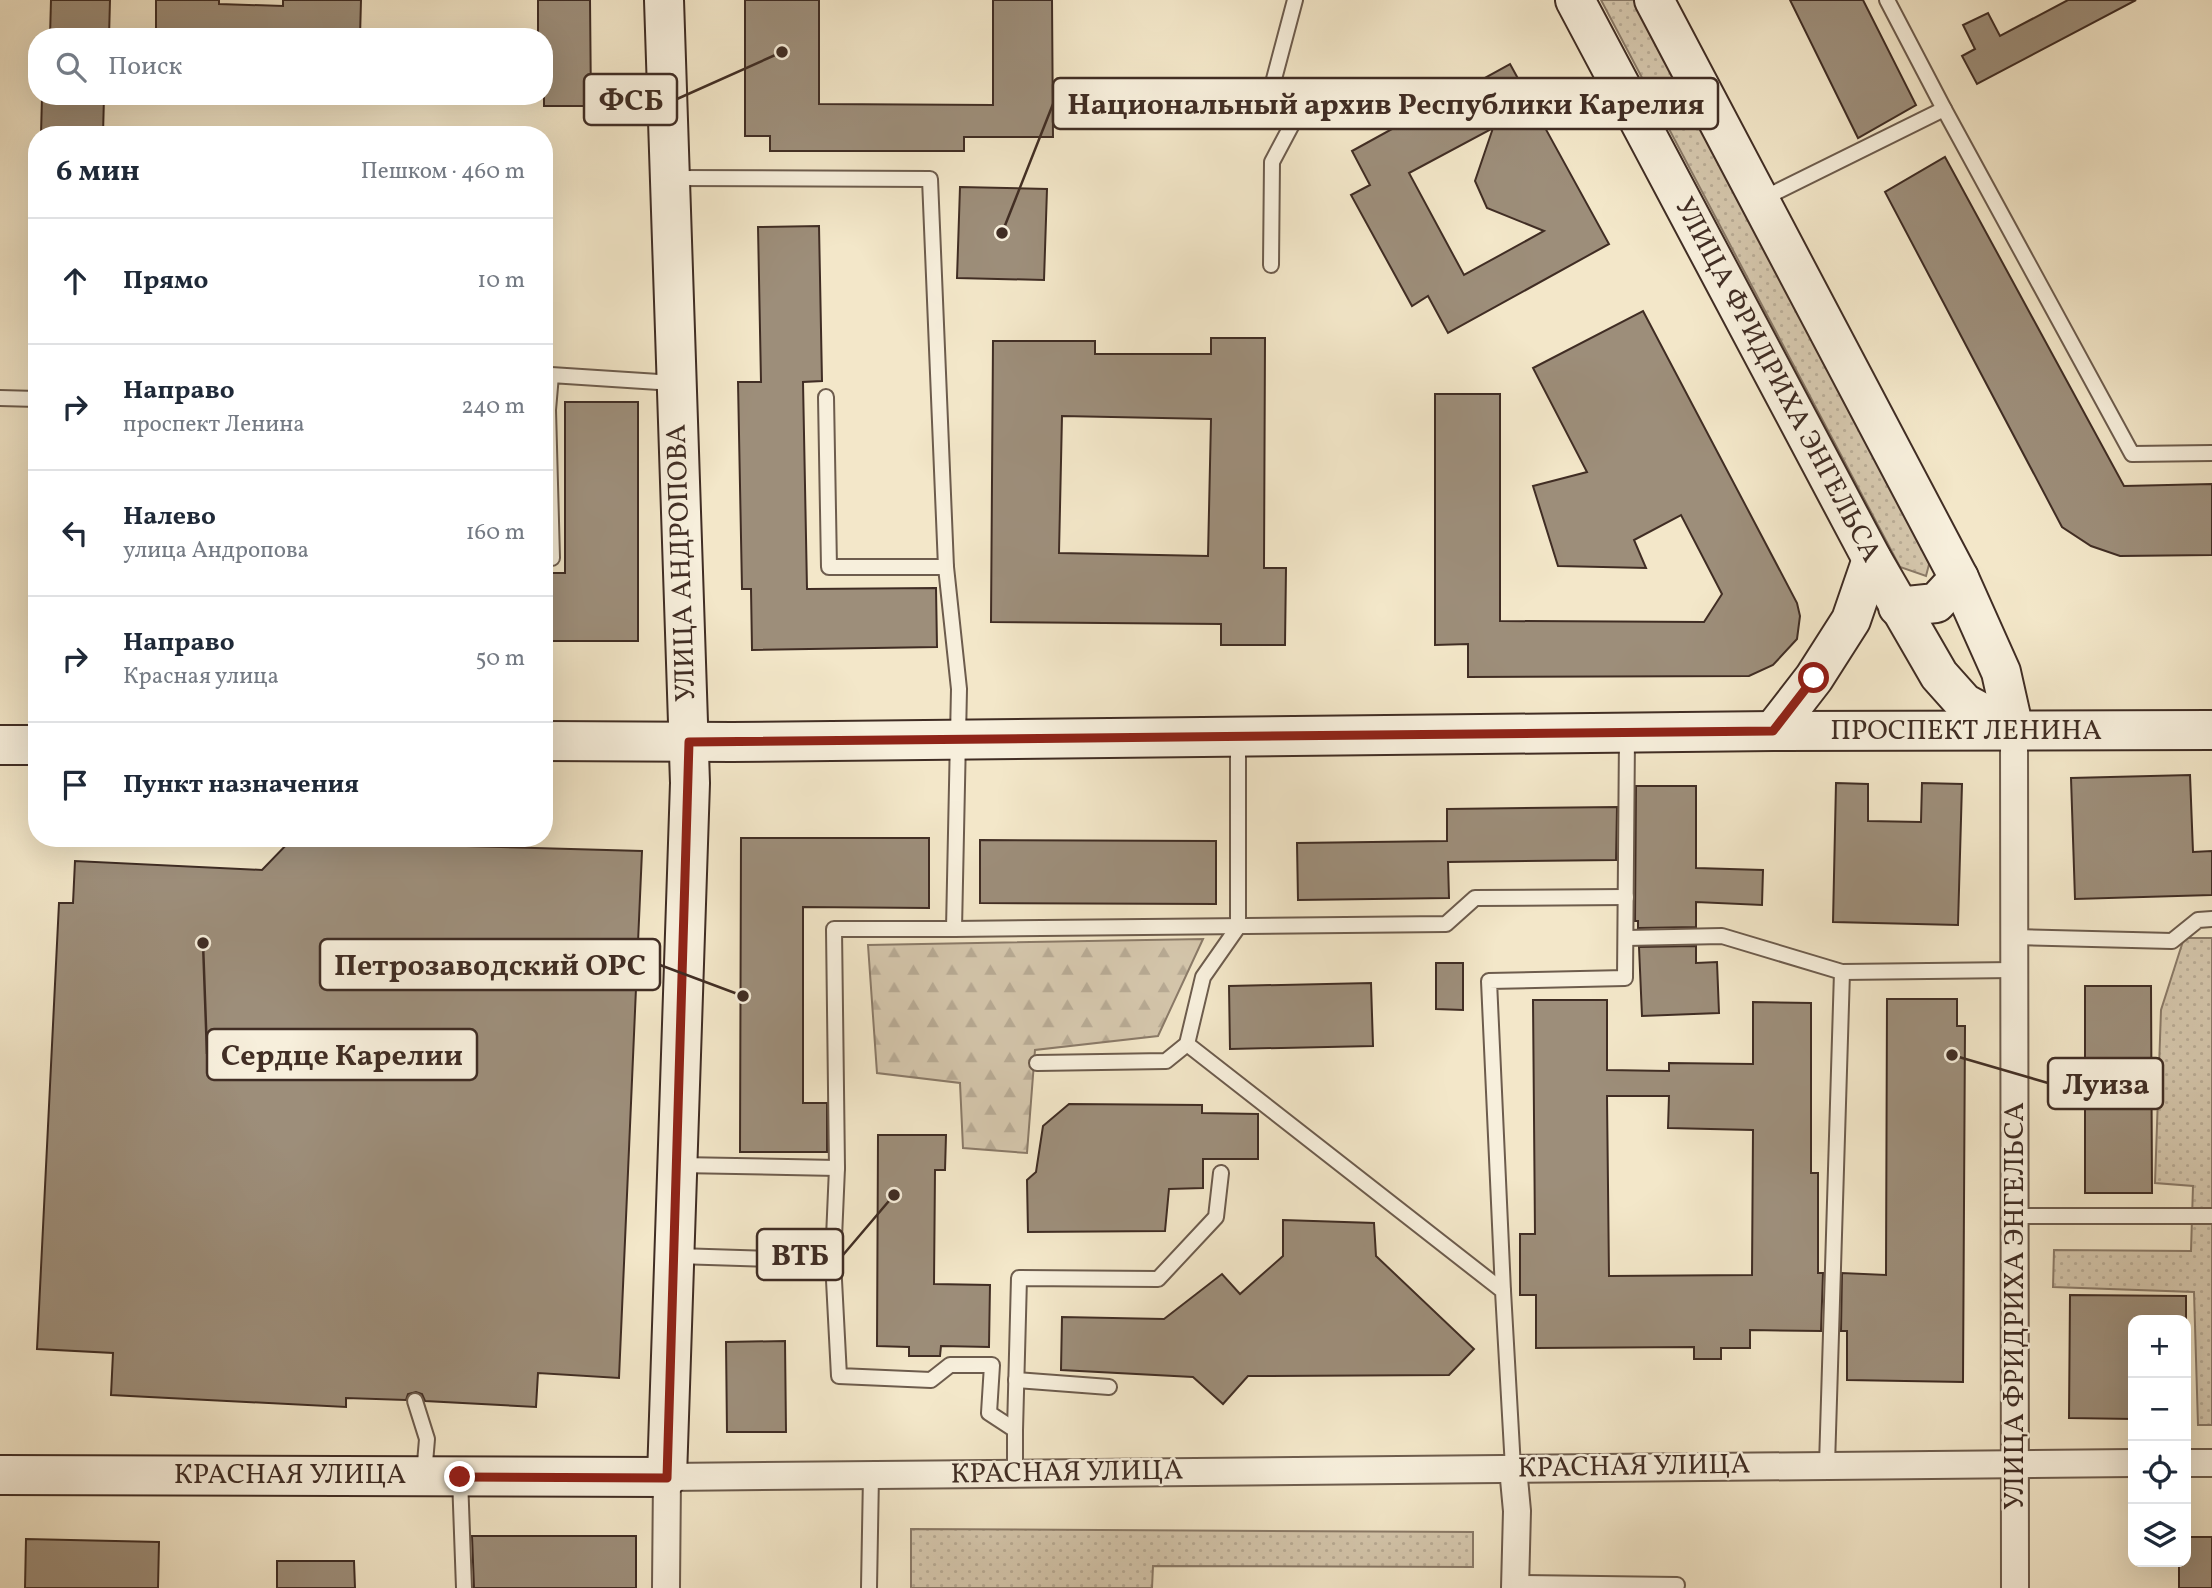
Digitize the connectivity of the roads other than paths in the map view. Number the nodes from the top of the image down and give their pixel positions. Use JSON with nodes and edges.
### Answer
{"nodes":[{"id":1,"x":664,"y":0,"type":"edge"},
{"id":2,"x":1295,"y":0,"type":"edge"},
{"id":3,"x":1575,"y":0,"type":"edge"},
{"id":4,"x":1654,"y":0,"type":"edge"},
{"id":5,"x":1887,"y":0,"type":"edge"},
{"id":6,"x":1944,"y":109,"type":"junction"},
{"id":7,"x":668,"y":178,"type":"junction"},
{"id":8,"x":1759,"y":200,"type":"junction"},
{"id":9,"x":1271,"y":265,"type":"dead end"},
{"id":10,"x":553,"y":375,"type":"edge"},
{"id":11,"x":676,"y":383,"type":"junction"},
{"id":12,"x":826,"y":397,"type":"dead end"},
{"id":13,"x":0,"y":398,"type":"edge"},
{"id":14,"x":28,"y":399,"type":"edge"},
{"id":15,"x":2212,"y":453,"type":"edge"},
{"id":16,"x":1872,"y":559,"type":"junction"},
{"id":17,"x":946,"y":567,"type":"junction"},
{"id":18,"x":1959,"y":578,"type":"junction"},
{"id":19,"x":1898,"y":607,"type":"junction"},
{"id":20,"x":2014,"y":730,"type":"junction"},
{"id":21,"x":2212,"y":730,"type":"edge"},
{"id":22,"x":1773,"y":731,"type":"junction"},
{"id":23,"x":1627,"y":733,"type":"junction"},
{"id":24,"x":1238,"y":737,"type":"junction"},
{"id":25,"x":958,"y":738,"type":"junction"},
{"id":26,"x":553,"y":741,"type":"edge"},
{"id":27,"x":689,"y":742,"type":"junction"},
{"id":28,"x":28,"y":745,"type":"edge"},
{"id":29,"x":0,"y":746,"type":"edge"},
{"id":30,"x":1626,"y":897,"type":"junction"},
{"id":31,"x":2212,"y":919,"type":"edge"},
{"id":32,"x":1238,"y":927,"type":"junction"},
{"id":33,"x":954,"y":929,"type":"junction"},
{"id":34,"x":2014,"y":937,"type":"junction"},
{"id":35,"x":1626,"y":938,"type":"junction"},
{"id":36,"x":2014,"y":970,"type":"junction"},
{"id":37,"x":1842,"y":972,"type":"junction"},
{"id":38,"x":1187,"y":1044,"type":"junction"},
{"id":39,"x":1037,"y":1063,"type":"dead end"},
{"id":40,"x":678,"y":1165,"type":"junction"},
{"id":41,"x":837,"y":1168,"type":"junction"},
{"id":42,"x":1221,"y":1172,"type":"dead end"},
{"id":43,"x":2014,"y":1216,"type":"junction"},
{"id":44,"x":2212,"y":1216,"type":"edge"},
{"id":45,"x":675,"y":1256,"type":"junction"},
{"id":46,"x":833,"y":1261,"type":"junction"},
{"id":47,"x":1503,"y":1290,"type":"junction"},
{"id":48,"x":1016,"y":1380,"type":"junction"},
{"id":49,"x":1109,"y":1387,"type":"dead end"},
{"id":50,"x":415,"y":1401,"type":"dead end"},
{"id":51,"x":1015,"y":1430,"type":"junction"},
{"id":52,"x":2015,"y":1463,"type":"junction"},
{"id":53,"x":2128,"y":1463,"type":"edge"},
{"id":54,"x":2191,"y":1463,"type":"edge"},
{"id":55,"x":2212,"y":1463,"type":"edge"},
{"id":56,"x":1827,"y":1465,"type":"junction"},
{"id":57,"x":1513,"y":1468,"type":"junction"},
{"id":58,"x":1015,"y":1474,"type":"junction"},
{"id":59,"x":0,"y":1475,"type":"edge"},
{"id":60,"x":871,"y":1475,"type":"junction"},
{"id":61,"x":442,"y":1476,"type":"junction"},
{"id":62,"x":667,"y":1478,"type":"junction"},
{"id":63,"x":1515,"y":1585,"type":"edge"},
{"id":64,"x":1676,"y":1585,"type":"dead end"},
{"id":65,"x":464,"y":1588,"type":"edge"},
{"id":66,"x":666,"y":1588,"type":"edge"},
{"id":67,"x":869,"y":1588,"type":"edge"},
{"id":68,"x":2015,"y":1588,"type":"edge"}],
"edges":[{"from":1,"to":7,"type":"main road","name":"УЛИЦА АНДРОПОВА"},
{"from":2,"to":9,"type":"lane"},
{"from":3,"to":16,"type":"main road","name":"УЛИЦА ФРИДРИХА ЭНГЕЛЬСА"},
{"from":4,"to":8,"type":"main road","name":"УЛИЦА ФРИДРИХА ЭНГЕЛЬСА"},
{"from":5,"to":6,"type":"lane"},
{"from":6,"to":8,"type":"lane"},
{"from":6,"to":15,"type":"lane"},
{"from":7,"to":11,"type":"main road","name":"УЛИЦА АНДРОПОВА"},
{"from":7,"to":17,"type":"lane"},
{"from":8,"to":18,"type":"main road","name":"УЛИЦА ФРИДРИХА ЭНГЕЛЬСА"},
{"from":10,"to":11,"type":"lane"},
{"from":11,"to":27,"type":"main road","name":"УЛИЦА АНДРОПОВА"},
{"from":12,"to":17,"type":"lane"},
{"from":13,"to":14,"type":"lane"},
{"from":16,"to":19,"type":"main road","name":"УЛИЦА ФРИДРИХА ЭНГЕЛЬСА"},
{"from":16,"to":22,"type":"main road"},
{"from":17,"to":25,"type":"lane"},
{"from":18,"to":19,"type":"main road"},
{"from":18,"to":20,"type":"main road","name":"УЛИЦА ФРИДРИХА ЭНГЕЛЬСА"},
{"from":19,"to":20,"type":"main road","name":"УЛИЦА ФРИДРИХА ЭНГЕЛЬСА"},
{"from":20,"to":21,"type":"main road","name":"ПРОСПЕКТ ЛЕНИНА"},
{"from":20,"to":22,"type":"main road","name":"ПРОСПЕКТ ЛЕНИНА"},
{"from":20,"to":34,"type":"street","name":"УЛИЦА ФРИДРИХА ЭНГЕЛЬСА"},
{"from":22,"to":23,"type":"main road","name":"ПРОСПЕКТ ЛЕНИНА"},
{"from":23,"to":24,"type":"main road","name":"ПРОСПЕКТ ЛЕНИНА"},
{"from":23,"to":30,"type":"lane"},
{"from":24,"to":25,"type":"main road","name":"ПРОСПЕКТ ЛЕНИНА"},
{"from":24,"to":32,"type":"lane"},
{"from":25,"to":27,"type":"main road","name":"ПРОСПЕКТ ЛЕНИНА"},
{"from":25,"to":33,"type":"lane"},
{"from":26,"to":27,"type":"main road","name":"ПРОСПЕКТ ЛЕНИНА"},
{"from":27,"to":40,"type":"main road","name":"УЛИЦА АНДРОПОВА"},
{"from":28,"to":29,"type":"main road"},
{"from":30,"to":32,"type":"lane"},
{"from":30,"to":35,"type":"lane"},
{"from":31,"to":34,"type":"lane"},
{"from":32,"to":33,"type":"lane"},
{"from":32,"to":38,"type":"lane"},
{"from":33,"to":41,"type":"lane"},
{"from":34,"to":36,"type":"street","name":"УЛИЦА ФРИДРИХА ЭНГЕЛЬСА"},
{"from":35,"to":37,"type":"lane"},
{"from":35,"to":47,"type":"lane"},
{"from":36,"to":37,"type":"lane"},
{"from":36,"to":43,"type":"street","name":"УЛИЦА ФРИДРИХА ЭНГЕЛЬСА"},
{"from":37,"to":56,"type":"lane"},
{"from":38,"to":39,"type":"lane"},
{"from":38,"to":47,"type":"lane"},
{"from":40,"to":41,"type":"lane"},
{"from":40,"to":45,"type":"main road","name":"УЛИЦА АНДРОПОВА"},
{"from":41,"to":46,"type":"lane"},
{"from":42,"to":48,"type":"lane"},
{"from":43,"to":44,"type":"lane"},
{"from":43,"to":52,"type":"street","name":"УЛИЦА ФРИДРИХА ЭНГЕЛЬСА"},
{"from":45,"to":46,"type":"lane"},
{"from":45,"to":62,"type":"main road","name":"УЛИЦА АНДРОПОВА"},
{"from":46,"to":51,"type":"lane"},
{"from":47,"to":57,"type":"lane"},
{"from":48,"to":49,"type":"lane"},
{"from":48,"to":51,"type":"lane"},
{"from":50,"to":61,"type":"lane"},
{"from":51,"to":58,"type":"lane"},
{"from":52,"to":53,"type":"street","name":"КРАСНАЯ УЛИЦА"},
{"from":52,"to":56,"type":"street","name":"КРАСНАЯ УЛИЦА"},
{"from":52,"to":68,"type":"street","name":"УЛИЦА ФРИДРИХА ЭНГЕЛЬСА"},
{"from":54,"to":55,"type":"street"},
{"from":56,"to":57,"type":"street","name":"КРАСНАЯ УЛИЦА"},
{"from":57,"to":58,"type":"street","name":"КРАСНАЯ УЛИЦА"},
{"from":57,"to":63,"type":"street"},
{"from":58,"to":60,"type":"street","name":"КРАСНАЯ УЛИЦА"},
{"from":59,"to":61,"type":"main road","name":"КРАСНАЯ УЛИЦА"},
{"from":60,"to":62,"type":"street","name":"КРАСНАЯ УЛИЦА"},
{"from":60,"to":67,"type":"lane"},
{"from":61,"to":62,"type":"main road","name":"КРАСНАЯ УЛИЦА"},
{"from":61,"to":65,"type":"lane"},
{"from":62,"to":66,"type":"street","name":"УЛИЦА АНДРОПОВА"},
{"from":63,"to":64,"type":"lane"}]}
